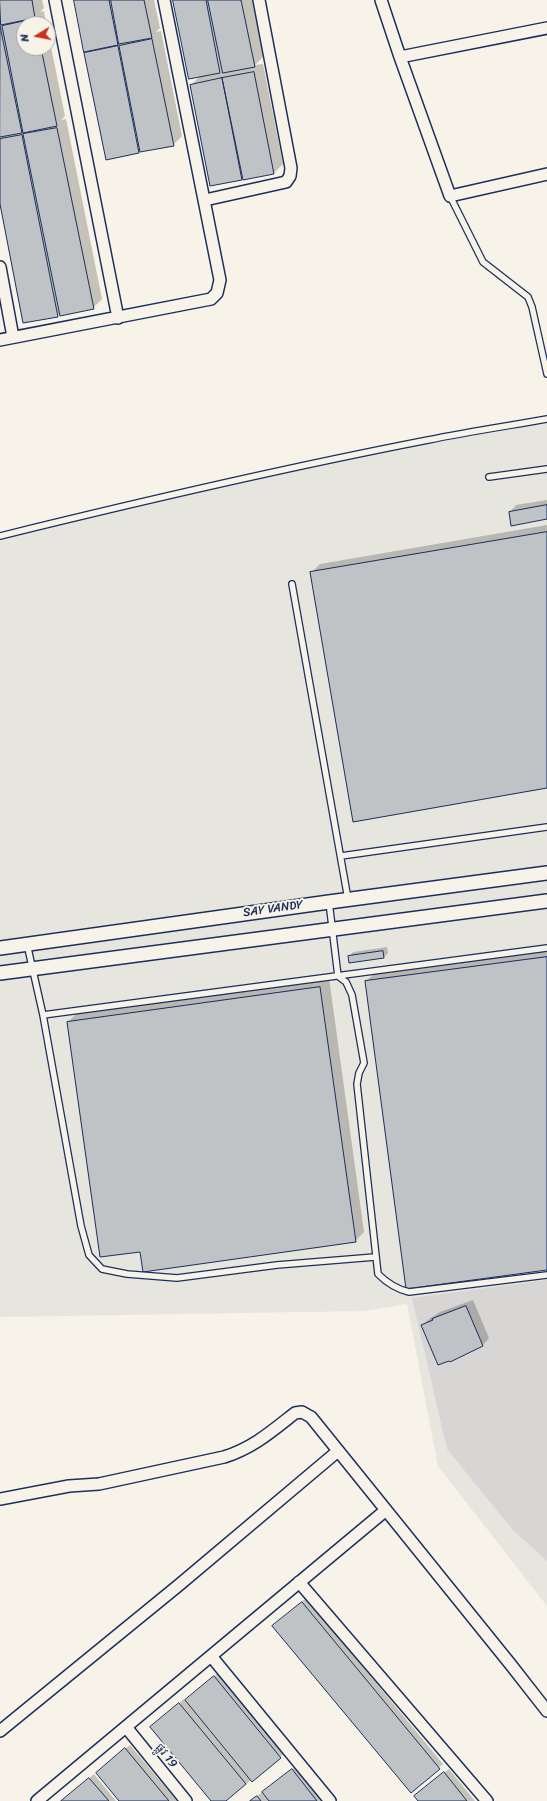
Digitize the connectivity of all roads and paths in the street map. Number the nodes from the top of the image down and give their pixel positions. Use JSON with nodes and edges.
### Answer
{"nodes":[{"id":1,"x":55,"y":0,"type":"edge"},
{"id":2,"x":164,"y":0,"type":"edge"},
{"id":3,"x":259,"y":0,"type":"edge"},
{"id":4,"x":381,"y":0,"type":"edge"},
{"id":5,"x":547,"y":28,"type":"edge"},
{"id":6,"x":400,"y":57,"type":"junction"},
{"id":7,"x":547,"y":174,"type":"edge"},
{"id":8,"x":450,"y":196,"type":"junction"},
{"id":9,"x":205,"y":200,"type":"junction"},
{"id":10,"x":0,"y":267,"type":"edge"},
{"id":11,"x":118,"y":318,"type":"junction"},
{"id":12,"x":14,"y":337,"type":"junction"},
{"id":13,"x":0,"y":340,"type":"edge"},
{"id":14,"x":547,"y":374,"type":"edge"},
{"id":15,"x":547,"y":419,"type":"edge"},
{"id":16,"x":547,"y":469,"type":"edge"},
{"id":17,"x":489,"y":476,"type":"dead end"},
{"id":18,"x":0,"y":536,"type":"edge"},
{"id":19,"x":292,"y":584,"type":"dead end"},
{"id":20,"x":547,"y":827,"type":"edge"},
{"id":21,"x":340,"y":856,"type":"junction"},
{"id":22,"x":547,"y":873,"type":"edge"},
{"id":23,"x":348,"y":899,"type":"junction"},
{"id":24,"x":547,"y":901,"type":"edge"},
{"id":25,"x":329,"y":902,"type":"junction"},
{"id":26,"x":332,"y":930,"type":"junction"},
{"id":27,"x":27,"y":944,"type":"junction"},
{"id":28,"x":0,"y":948,"type":"edge"},
{"id":29,"x":547,"y":948,"type":"edge"},
{"id":30,"x":32,"y":969,"type":"junction"},
{"id":31,"x":0,"y":974,"type":"edge"},
{"id":32,"x":338,"y":976,"type":"junction"},
{"id":33,"x":42,"y":1015,"type":"junction"},
{"id":34,"x":375,"y":1257,"type":"junction"},
{"id":35,"x":547,"y":1274,"type":"edge"},
{"id":36,"x":338,"y":1451,"type":"junction"},
{"id":37,"x":0,"y":1499,"type":"edge"},
{"id":38,"x":386,"y":1510,"type":"junction"},
{"id":39,"x":299,"y":1582,"type":"junction"},
{"id":40,"x":211,"y":1656,"type":"junction"},
{"id":41,"x":547,"y":1711,"type":"edge"},
{"id":42,"x":126,"y":1727,"type":"junction"},
{"id":43,"x":0,"y":1731,"type":"edge"},
{"id":44,"x":36,"y":1801,"type":"edge"},
{"id":45,"x":186,"y":1801,"type":"edge"},
{"id":46,"x":330,"y":1801,"type":"edge"},
{"id":47,"x":487,"y":1801,"type":"edge"}],
"edges":[{"from":1,"to":11,"type":"street"},
{"from":2,"to":9,"type":"street"},
{"from":3,"to":9,"type":"street"},
{"from":4,"to":6,"type":"street"},
{"from":5,"to":6,"type":"street"},
{"from":6,"to":8,"type":"street"},
{"from":7,"to":8,"type":"street"},
{"from":8,"to":14,"type":"lane"},
{"from":9,"to":11,"type":"street"},
{"from":10,"to":12,"type":"street"},
{"from":11,"to":12,"type":"street"},
{"from":12,"to":13,"type":"street"},
{"from":15,"to":18,"type":"lane"},
{"from":16,"to":17,"type":"lane"},
{"from":19,"to":21,"type":"lane"},
{"from":20,"to":21,"type":"lane"},
{"from":21,"to":23,"type":"lane"},
{"from":22,"to":23,"type":"street","name":"SAY VANDY"},
{"from":23,"to":25,"type":"street","name":"SAY VANDY"},
{"from":24,"to":26,"type":"street"},
{"from":25,"to":26,"type":"lane"},
{"from":25,"to":27,"type":"street","name":"SAY VANDY"},
{"from":26,"to":30,"type":"street"},
{"from":26,"to":32,"type":"lane"},
{"from":27,"to":28,"type":"street","name":"SAY VANDY"},
{"from":27,"to":30,"type":"lane"},
{"from":29,"to":32,"type":"lane"},
{"from":30,"to":31,"type":"street"},
{"from":30,"to":33,"type":"lane"},
{"from":32,"to":33,"type":"lane"},
{"from":32,"to":34,"type":"lane"},
{"from":33,"to":34,"type":"lane"},
{"from":34,"to":35,"type":"lane"},
{"from":36,"to":37,"type":"street"},
{"from":36,"to":38,"type":"street"},
{"from":36,"to":43,"type":"street"},
{"from":38,"to":39,"type":"street"},
{"from":38,"to":41,"type":"street"},
{"from":39,"to":40,"type":"street"},
{"from":39,"to":47,"type":"street"},
{"from":40,"to":42,"type":"street"},
{"from":40,"to":46,"type":"street"},
{"from":42,"to":44,"type":"street"},
{"from":42,"to":45,"type":"street","name":"ផ្លូវ 19"}]}
